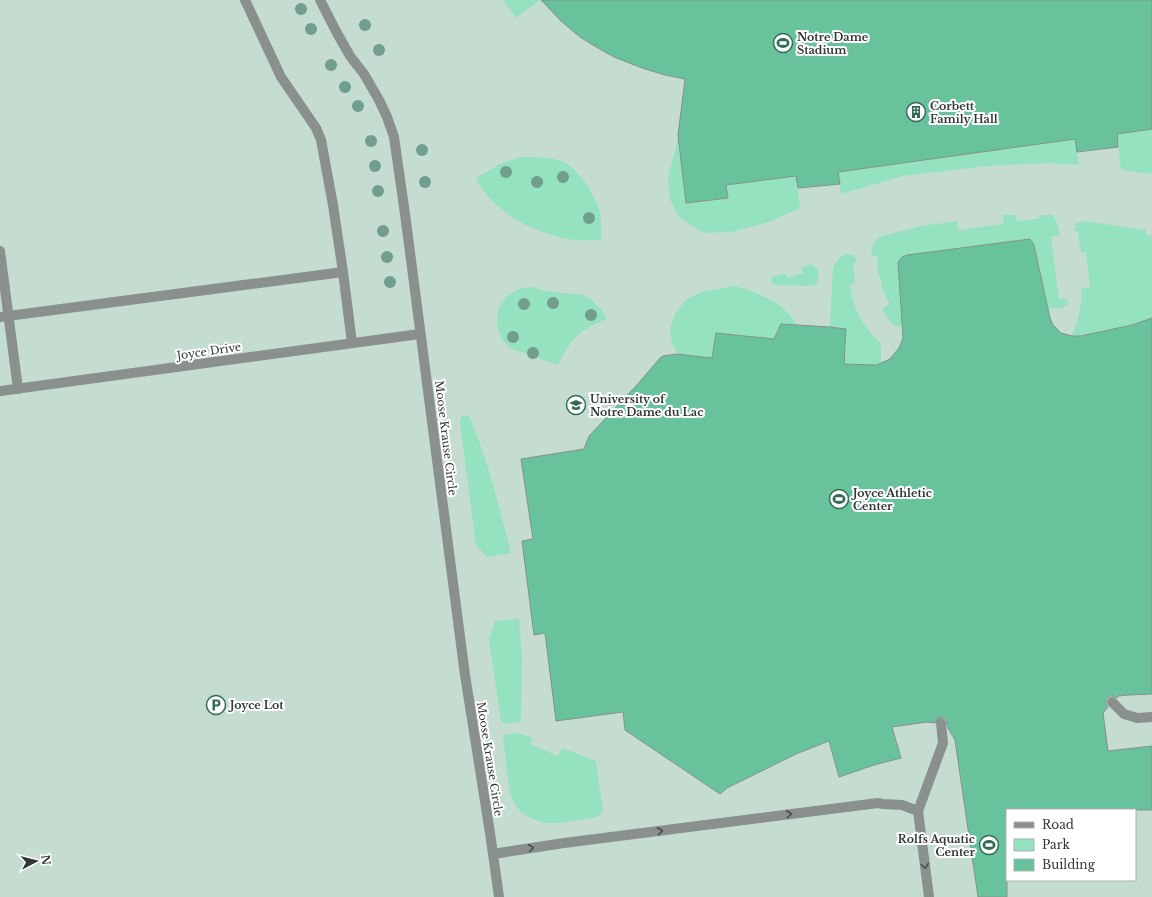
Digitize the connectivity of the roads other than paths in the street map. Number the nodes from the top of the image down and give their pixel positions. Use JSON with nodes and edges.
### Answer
{"nodes":[{"id":1,"x":245,"y":0,"type":"edge"},
{"id":2,"x":320,"y":0,"type":"edge"},
{"id":3,"x":0,"y":251,"type":"edge"},
{"id":4,"x":343,"y":272,"type":"junction"},
{"id":5,"x":4,"y":316,"type":"edge"},
{"id":6,"x":420,"y":334,"type":"junction"},
{"id":7,"x":352,"y":343,"type":"junction"},
{"id":8,"x":18,"y":389,"type":"junction"},
{"id":9,"x":0,"y":391,"type":"edge"},
{"id":10,"x":1112,"y":702,"type":"dead end"},
{"id":11,"x":1152,"y":718,"type":"edge"},
{"id":12,"x":941,"y":723,"type":"dead end"},
{"id":13,"x":918,"y":811,"type":"junction"},
{"id":14,"x":493,"y":854,"type":"junction"},
{"id":15,"x":499,"y":897,"type":"edge"},
{"id":16,"x":929,"y":897,"type":"edge"}],
"edges":[{"from":1,"to":4,"type":"street"},
{"from":2,"to":6,"type":"street","name":"Moose Krause Circle"},
{"from":3,"to":5,"type":"street"},
{"from":4,"to":5,"type":"street"},
{"from":4,"to":7,"type":"street"},
{"from":5,"to":8,"type":"street"},
{"from":6,"to":7,"type":"street","name":"Joyce Drive"},
{"from":6,"to":14,"type":"street","name":"Moose Krause Circle"},
{"from":7,"to":8,"type":"street","name":"Joyce Drive"},
{"from":8,"to":9,"type":"street","name":"Joyce Drive"},
{"from":10,"to":11,"type":"street"},
{"from":12,"to":13,"type":"street"},
{"from":14,"to":13,"type":"street","one_way":true},
{"from":13,"to":16,"type":"street","one_way":true},
{"from":14,"to":15,"type":"street","name":"Moose Krause Circle"}]}
